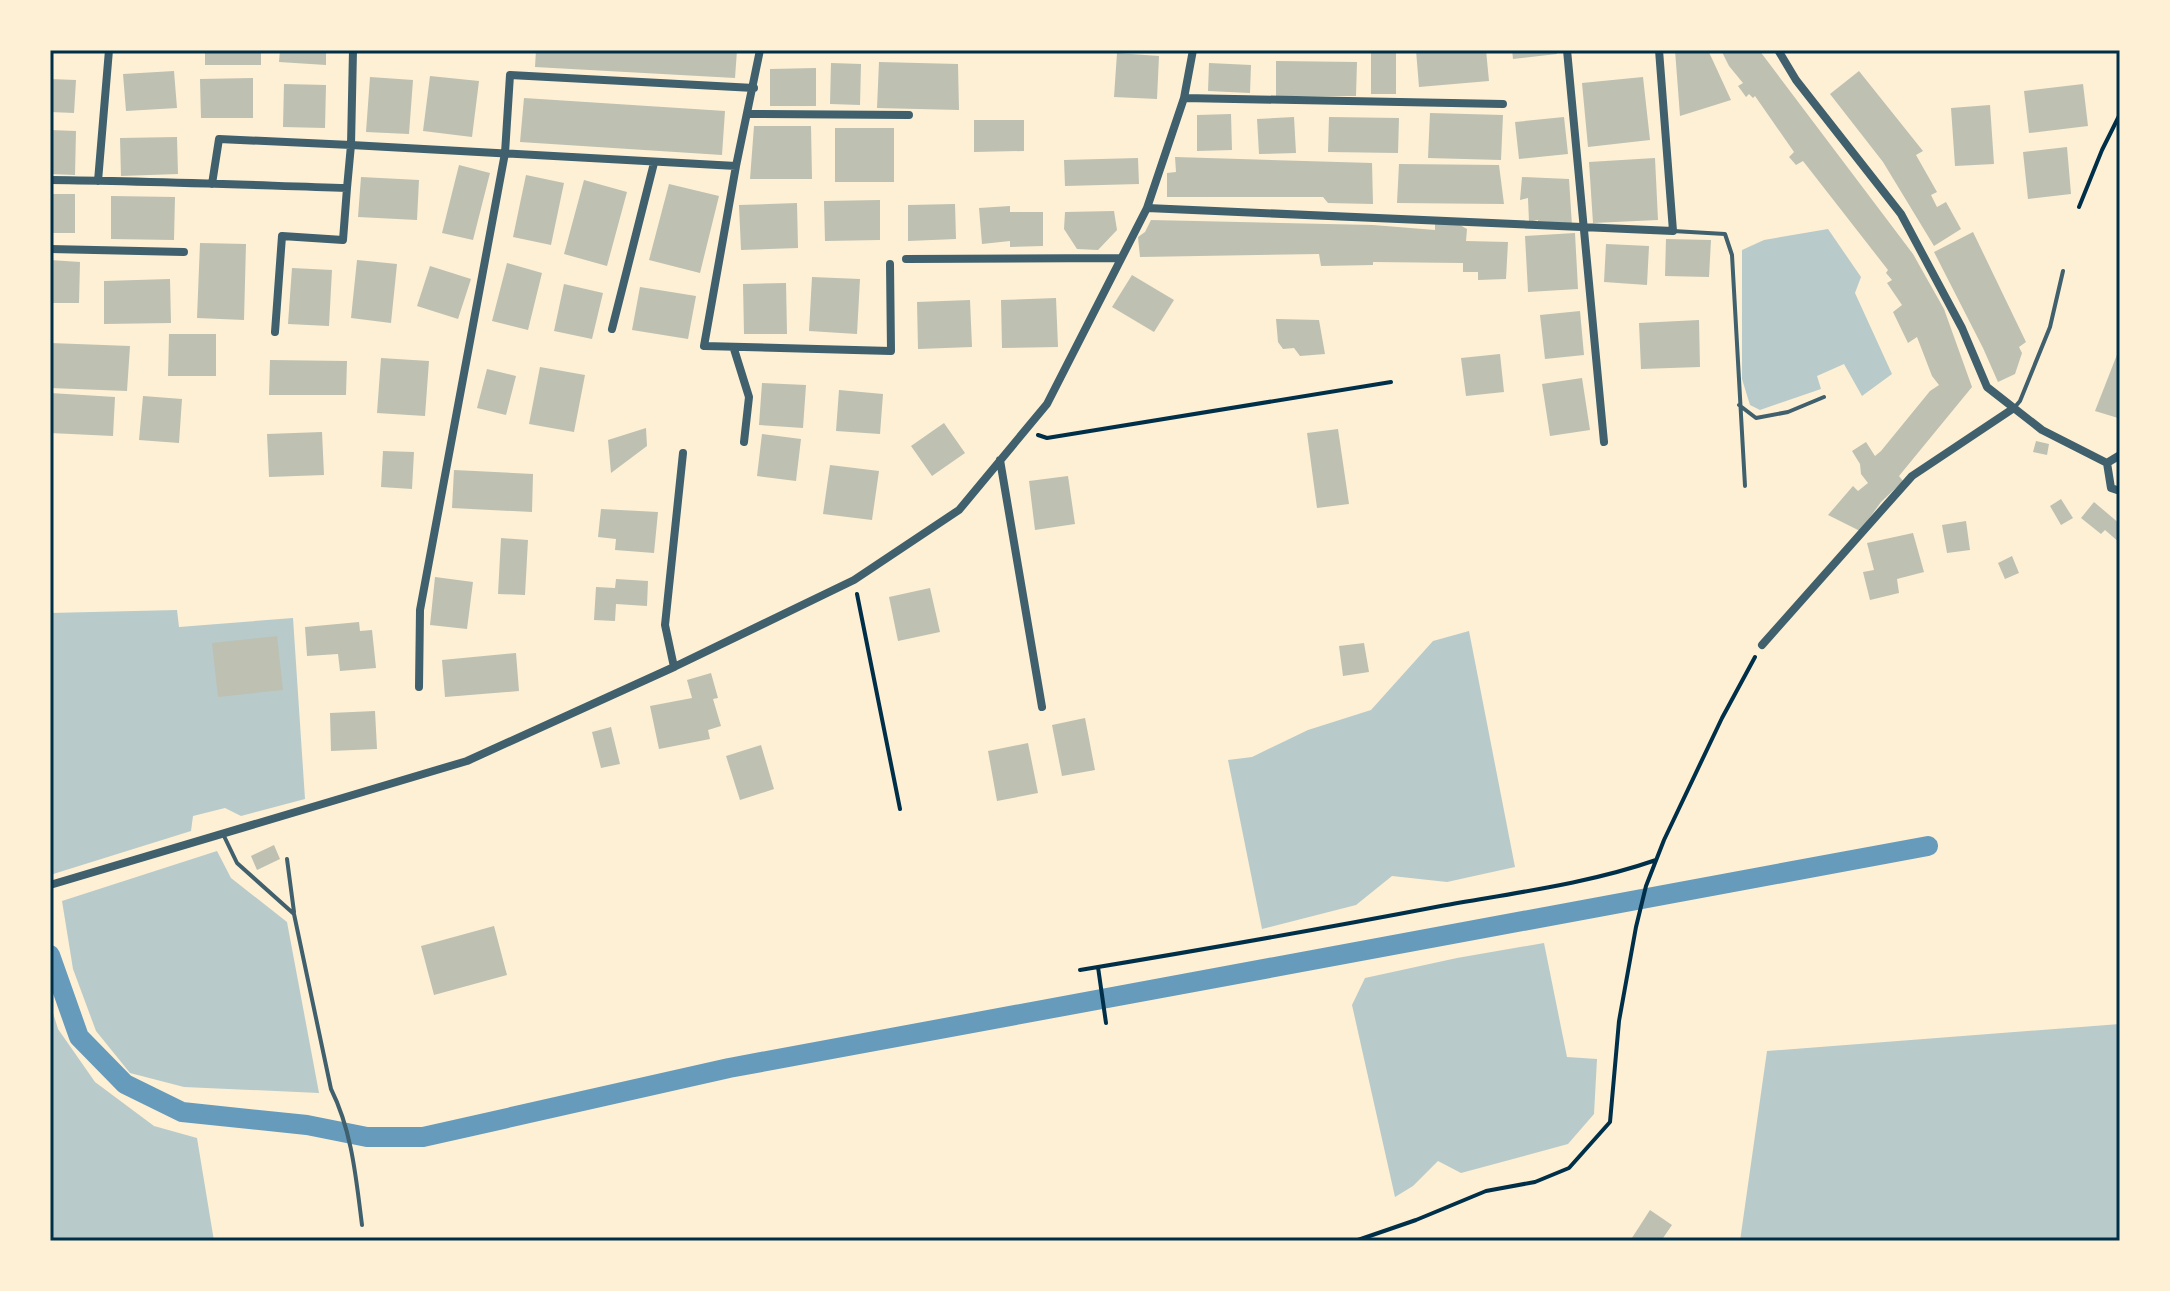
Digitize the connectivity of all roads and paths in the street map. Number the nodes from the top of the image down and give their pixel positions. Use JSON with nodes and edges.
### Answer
{"nodes":[{"id":1,"x":109,"y":50,"type":"edge"},
{"id":2,"x":353,"y":50,"type":"edge"},
{"id":3,"x":760,"y":50,"type":"edge"},
{"id":4,"x":1193,"y":50,"type":"edge"},
{"id":5,"x":1567,"y":50,"type":"edge"},
{"id":6,"x":1659,"y":50,"type":"edge"},
{"id":7,"x":1778,"y":50,"type":"edge"},
{"id":8,"x":754,"y":88,"type":"junction"},
{"id":9,"x":1184,"y":98,"type":"junction"},
{"id":10,"x":1503,"y":104,"type":"dead end"},
{"id":11,"x":748,"y":114,"type":"junction"},
{"id":12,"x":2120,"y":114,"type":"edge"},
{"id":13,"x":909,"y":115,"type":"dead end"},
{"id":14,"x":351,"y":145,"type":"junction"},
{"id":15,"x":505,"y":153,"type":"junction"},
{"id":16,"x":654,"y":163,"type":"junction"},
{"id":17,"x":736,"y":166,"type":"junction"},
{"id":18,"x":50,"y":180,"type":"edge"},
{"id":19,"x":98,"y":181,"type":"junction"},
{"id":20,"x":212,"y":184,"type":"junction"},
{"id":21,"x":347,"y":188,"type":"junction"},
{"id":22,"x":2079,"y":207,"type":"dead end"},
{"id":23,"x":1147,"y":208,"type":"junction"},
{"id":24,"x":1582,"y":229,"type":"junction"},
{"id":25,"x":1673,"y":231,"type":"junction"},
{"id":26,"x":50,"y":249,"type":"edge"},
{"id":27,"x":184,"y":252,"type":"dead end"},
{"id":28,"x":1121,"y":258,"type":"junction"},
{"id":29,"x":906,"y":259,"type":"dead end"},
{"id":30,"x":890,"y":264,"type":"dead end"},
{"id":31,"x":2063,"y":271,"type":"dead end"},
{"id":32,"x":612,"y":329,"type":"dead end"},
{"id":33,"x":275,"y":332,"type":"dead end"},
{"id":34,"x":734,"y":349,"type":"junction"},
{"id":35,"x":1391,"y":382,"type":"dead end"},
{"id":36,"x":1824,"y":397,"type":"dead end"},
{"id":37,"x":1739,"y":405,"type":"junction"},
{"id":38,"x":2014,"y":408,"type":"junction"},
{"id":39,"x":1024,"y":432,"type":"junction"},
{"id":40,"x":744,"y":442,"type":"dead end"},
{"id":41,"x":1604,"y":442,"type":"dead end"},
{"id":42,"x":683,"y":453,"type":"dead end"},
{"id":43,"x":2120,"y":455,"type":"edge"},
{"id":44,"x":1000,"y":460,"type":"junction"},
{"id":45,"x":2107,"y":463,"type":"junction"},
{"id":46,"x":1745,"y":486,"type":"dead end"},
{"id":47,"x":2120,"y":491,"type":"edge"},
{"id":48,"x":854,"y":580,"type":"junction"},
{"id":49,"x":1762,"y":645,"type":"joint"},
{"id":50,"x":674,"y":667,"type":"junction"},
{"id":51,"x":419,"y":687,"type":"dead end"},
{"id":52,"x":1042,"y":707,"type":"dead end"},
{"id":53,"x":900,"y":809,"type":"dead end"},
{"id":54,"x":223,"y":834,"type":"junction"},
{"id":55,"x":287,"y":859,"type":"dead end"},
{"id":56,"x":1656,"y":860,"type":"junction"},
{"id":57,"x":51,"y":884,"type":"edge"},
{"id":58,"x":294,"y":914,"type":"junction"},
{"id":59,"x":1098,"y":967,"type":"junction"},
{"id":60,"x":1080,"y":970,"type":"dead end"},
{"id":61,"x":1106,"y":1023,"type":"dead end"},
{"id":62,"x":362,"y":1225,"type":"dead end"},
{"id":63,"x":1355,"y":1241,"type":"edge"}],
"edges":[{"from":1,"to":19,"type":"street"},
{"from":2,"to":14,"type":"street"},
{"from":3,"to":8,"type":"street"},
{"from":4,"to":9,"type":"street"},
{"from":5,"to":24,"type":"street"},
{"from":6,"to":25,"type":"street"},
{"from":7,"to":38,"type":"street"},
{"from":8,"to":11,"type":"street"},
{"from":8,"to":15,"type":"street"},
{"from":9,"to":10,"type":"street"},
{"from":9,"to":23,"type":"street"},
{"from":11,"to":13,"type":"street"},
{"from":11,"to":17,"type":"street"},
{"from":12,"to":22,"type":"path"},
{"from":14,"to":15,"type":"street"},
{"from":14,"to":20,"type":"street"},
{"from":14,"to":21,"type":"street"},
{"from":15,"to":16,"type":"street"},
{"from":15,"to":51,"type":"street"},
{"from":16,"to":17,"type":"street"},
{"from":16,"to":32,"type":"street"},
{"from":17,"to":34,"type":"street"},
{"from":18,"to":19,"type":"street"},
{"from":19,"to":20,"type":"street"},
{"from":20,"to":21,"type":"street"},
{"from":21,"to":33,"type":"street"},
{"from":23,"to":24,"type":"street"},
{"from":23,"to":28,"type":"street"},
{"from":24,"to":25,"type":"street"},
{"from":24,"to":41,"type":"street"},
{"from":25,"to":37,"type":"lane"},
{"from":26,"to":27,"type":"street"},
{"from":28,"to":29,"type":"street"},
{"from":28,"to":39,"type":"street"},
{"from":30,"to":34,"type":"street"},
{"from":31,"to":38,"type":"lane"},
{"from":34,"to":40,"type":"street"},
{"from":35,"to":39,"type":"path"},
{"from":36,"to":37,"type":"lane"},
{"from":37,"to":46,"type":"lane"},
{"from":38,"to":45,"type":"street"},
{"from":38,"to":49,"type":"street"},
{"from":39,"to":44,"type":"street"},
{"from":42,"to":50,"type":"street"},
{"from":43,"to":45,"type":"street"},
{"from":44,"to":48,"type":"street"},
{"from":44,"to":52,"type":"street"},
{"from":45,"to":47,"type":"street"},
{"from":48,"to":50,"type":"street"},
{"from":48,"to":53,"type":"path"},
{"from":49,"to":56,"type":"path"},
{"from":50,"to":54,"type":"street"},
{"from":54,"to":57,"type":"street"},
{"from":54,"to":58,"type":"lane"},
{"from":55,"to":58,"type":"lane"},
{"from":56,"to":59,"type":"path"},
{"from":56,"to":63,"type":"path"},
{"from":58,"to":62,"type":"lane"},
{"from":59,"to":60,"type":"path"},
{"from":59,"to":61,"type":"path"}]}
